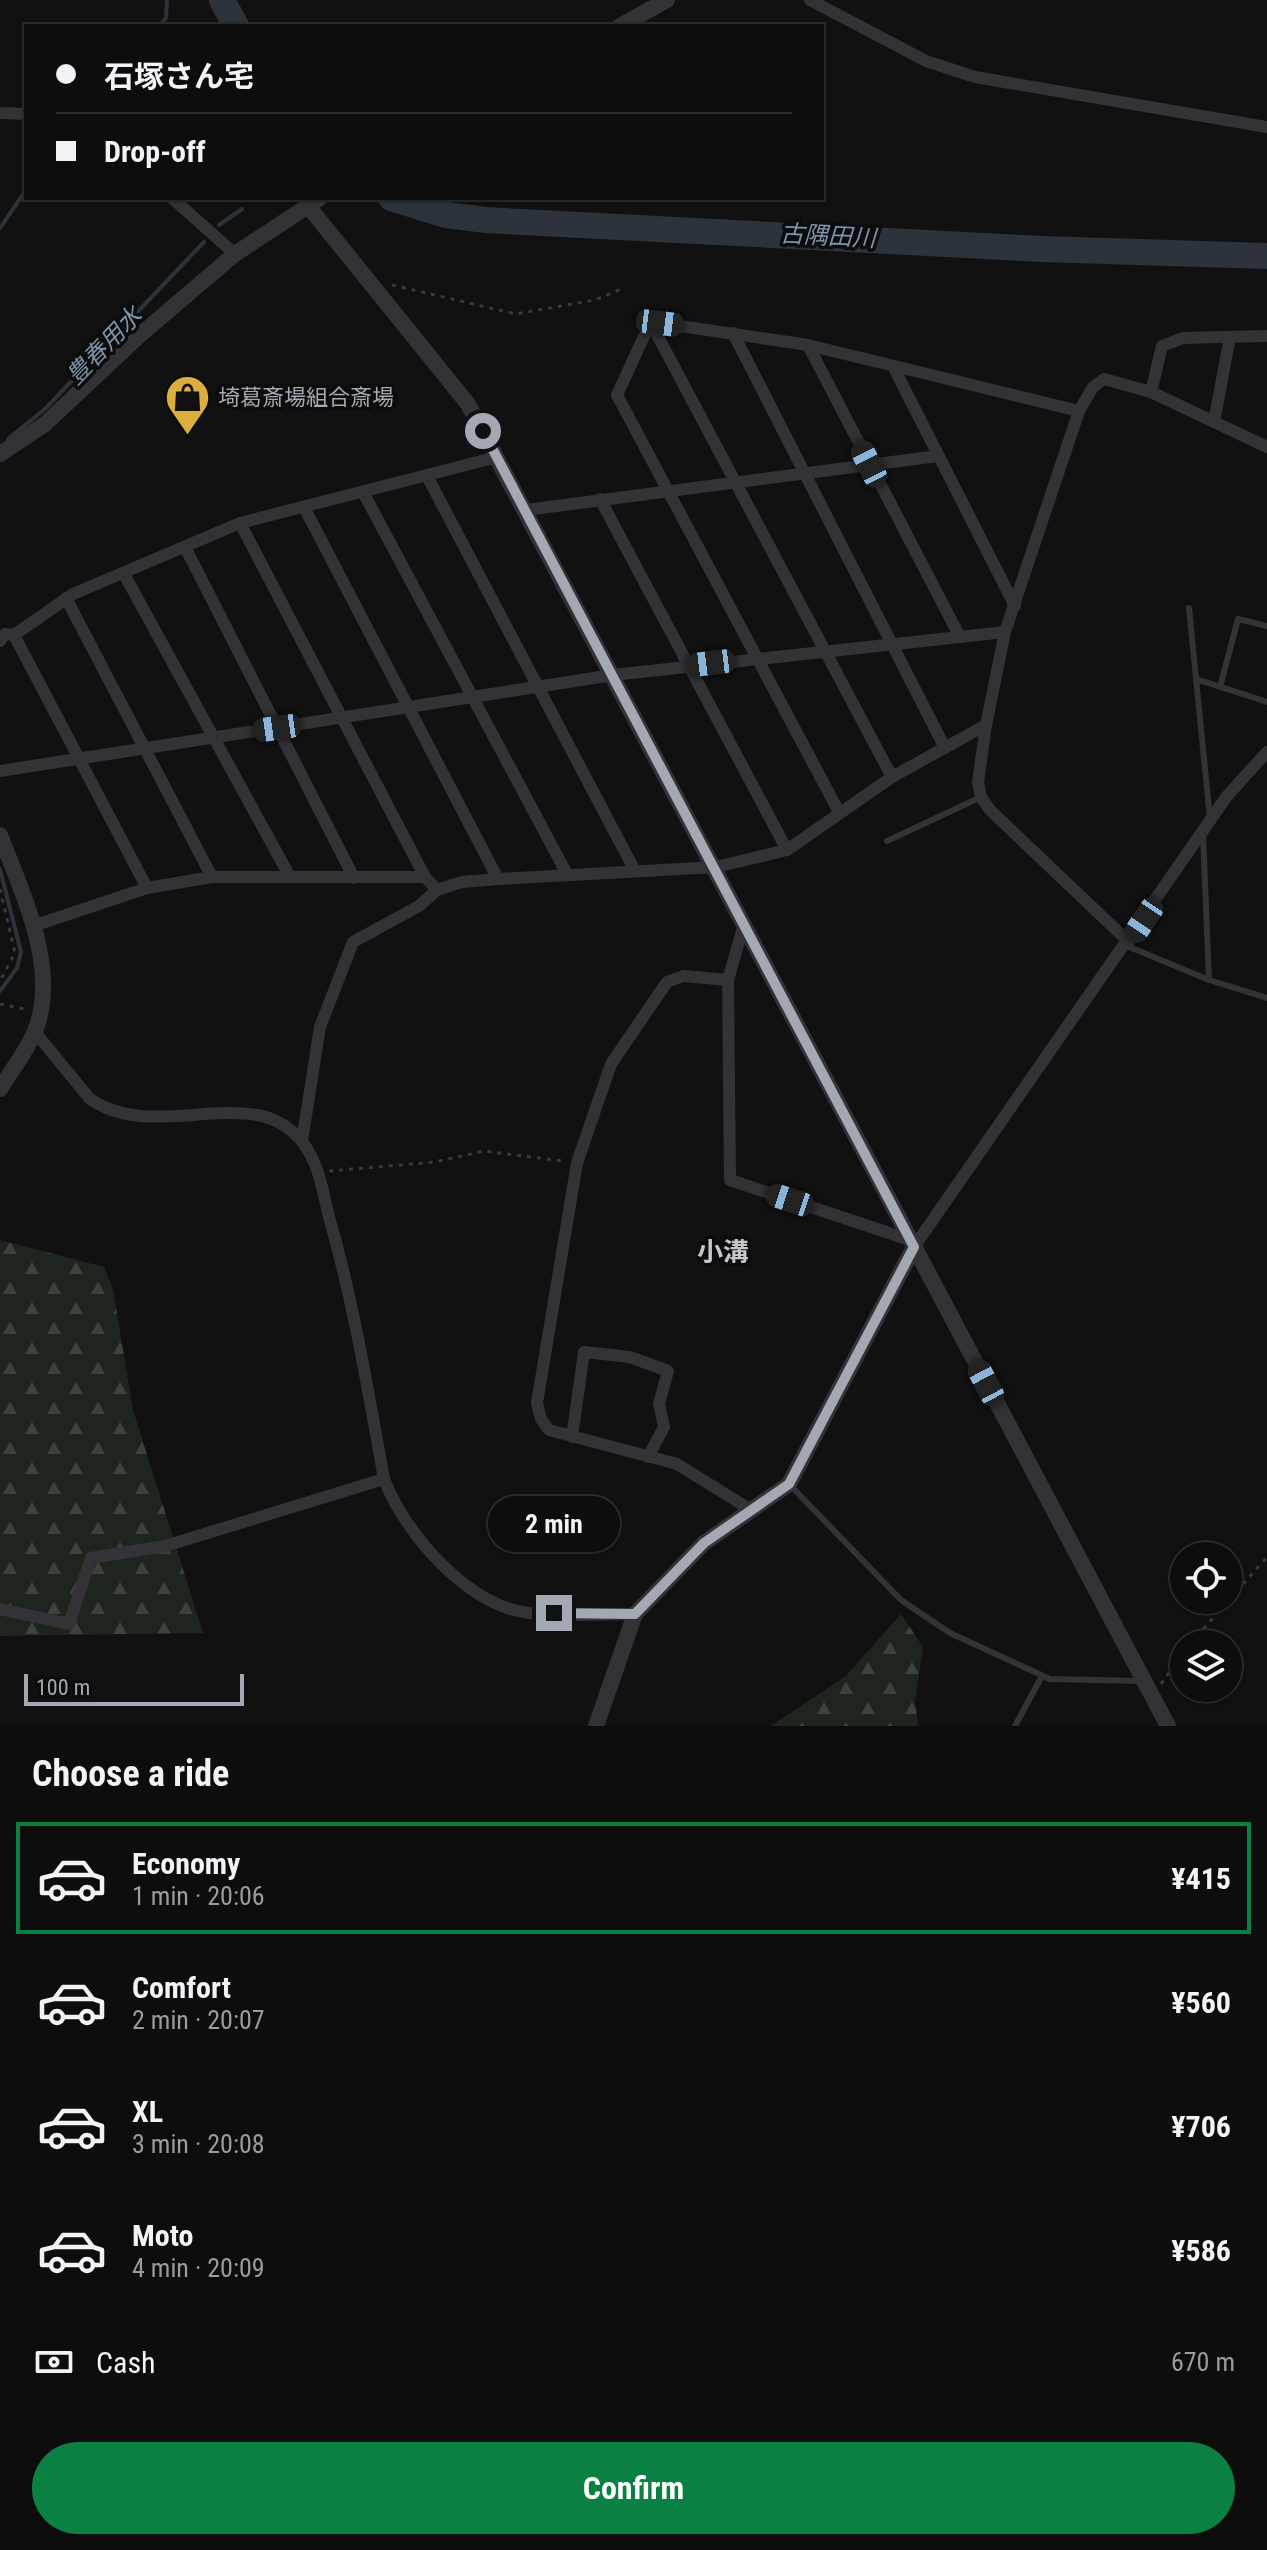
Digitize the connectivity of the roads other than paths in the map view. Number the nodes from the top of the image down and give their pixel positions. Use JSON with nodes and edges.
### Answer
{"nodes":[{"id":1,"x":667,"y":0,"type":"edge"},
{"id":2,"x":810,"y":0,"type":"edge"},
{"id":3,"x":624,"y":24,"type":"edge"},
{"id":4,"x":0,"y":113,"type":"edge"},
{"id":5,"x":24,"y":114,"type":"edge"},
{"id":6,"x":1267,"y":127,"type":"edge"},
{"id":7,"x":174,"y":200,"type":"edge"},
{"id":8,"x":314,"y":202,"type":"edge"},
{"id":9,"x":235,"y":254,"type":"junction"},
{"id":10,"x":653,"y":327,"type":"junction"},
{"id":11,"x":733,"y":333,"type":"junction"},
{"id":12,"x":1267,"y":336,"type":"edge"},
{"id":13,"x":1230,"y":337,"type":"junction"},
{"id":14,"x":808,"y":345,"type":"junction"},
{"id":15,"x":894,"y":368,"type":"junction"},
{"id":16,"x":1151,"y":392,"type":"junction"},
{"id":17,"x":1079,"y":411,"type":"junction"},
{"id":18,"x":1214,"y":422,"type":"junction"},
{"id":19,"x":1267,"y":447,"type":"edge"},
{"id":20,"x":0,"y":454,"type":"edge"},
{"id":21,"x":938,"y":456,"type":"junction"},
{"id":22,"x":497,"y":457,"type":"junction"},
{"id":23,"x":869,"y":464,"type":"junction"},
{"id":24,"x":802,"y":473,"type":"junction"},
{"id":25,"x":427,"y":476,"type":"junction"},
{"id":26,"x":734,"y":482,"type":"junction"},
{"id":27,"x":667,"y":490,"type":"junction"},
{"id":28,"x":363,"y":492,"type":"junction"},
{"id":29,"x":600,"y":499,"type":"junction"},
{"id":30,"x":305,"y":509,"type":"junction"},
{"id":31,"x":526,"y":510,"type":"junction"},
{"id":32,"x":240,"y":523,"type":"junction"},
{"id":33,"x":185,"y":547,"type":"junction"},
{"id":34,"x":124,"y":574,"type":"junction"},
{"id":35,"x":66,"y":598,"type":"junction"},
{"id":36,"x":1015,"y":606,"type":"junction"},
{"id":37,"x":1189,"y":608,"type":"dead end"},
{"id":38,"x":1267,"y":626,"type":"edge"},
{"id":39,"x":1005,"y":632,"type":"junction"},
{"id":40,"x":14,"y":635,"type":"junction"},
{"id":41,"x":960,"y":637,"type":"junction"},
{"id":42,"x":0,"y":641,"type":"edge"},
{"id":43,"x":892,"y":644,"type":"junction"},
{"id":44,"x":825,"y":651,"type":"junction"},
{"id":45,"x":755,"y":658,"type":"junction"},
{"id":46,"x":689,"y":666,"type":"junction"},
{"id":47,"x":613,"y":675,"type":"junction"},
{"id":48,"x":1196,"y":679,"type":"junction"},
{"id":49,"x":538,"y":687,"type":"junction"},
{"id":50,"x":1220,"y":687,"type":"junction"},
{"id":51,"x":473,"y":698,"type":"junction"},
{"id":52,"x":1267,"y":702,"type":"edge"},
{"id":53,"x":407,"y":708,"type":"junction"},
{"id":54,"x":342,"y":718,"type":"junction"},
{"id":55,"x":986,"y":725,"type":"junction"},
{"id":56,"x":277,"y":728,"type":"junction"},
{"id":57,"x":214,"y":737,"type":"junction"},
{"id":58,"x":145,"y":748,"type":"junction"},
{"id":59,"x":945,"y":748,"type":"junction"},
{"id":60,"x":1265,"y":756,"type":"edge"},
{"id":61,"x":80,"y":759,"type":"junction"},
{"id":62,"x":0,"y":771,"type":"edge"},
{"id":63,"x":892,"y":777,"type":"junction"},
{"id":64,"x":981,"y":797,"type":"junction"},
{"id":65,"x":839,"y":812,"type":"junction"},
{"id":66,"x":1206,"y":828,"type":"junction"},
{"id":67,"x":0,"y":835,"type":"edge"},
{"id":68,"x":887,"y":841,"type":"dead end"},
{"id":69,"x":787,"y":850,"type":"junction"},
{"id":70,"x":716,"y":867,"type":"junction"},
{"id":71,"x":635,"y":871,"type":"junction"},
{"id":72,"x":567,"y":874,"type":"junction"},
{"id":73,"x":289,"y":875,"type":"junction"},
{"id":74,"x":212,"y":877,"type":"junction"},
{"id":75,"x":425,"y":877,"type":"junction"},
{"id":76,"x":354,"y":878,"type":"junction"},
{"id":77,"x":498,"y":879,"type":"junction"},
{"id":78,"x":147,"y":888,"type":"junction"},
{"id":79,"x":437,"y":890,"type":"junction"},
{"id":80,"x":744,"y":924,"type":"junction"},
{"id":81,"x":33,"y":926,"type":"junction"},
{"id":82,"x":1128,"y":944,"type":"junction"},
{"id":83,"x":728,"y":980,"type":"junction"},
{"id":84,"x":1209,"y":980,"type":"junction"},
{"id":85,"x":1267,"y":998,"type":"edge"},
{"id":86,"x":35,"y":1032,"type":"junction"},
{"id":87,"x":0,"y":1089,"type":"edge"},
{"id":88,"x":302,"y":1141,"type":"junction"},
{"id":89,"x":912,"y":1244,"type":"junction"},
{"id":90,"x":572,"y":1437,"type":"junction"},
{"id":91,"x":648,"y":1457,"type":"junction"},
{"id":92,"x":384,"y":1479,"type":"junction"},
{"id":93,"x":789,"y":1484,"type":"junction"},
{"id":94,"x":751,"y":1510,"type":"junction"},
{"id":95,"x":0,"y":1609,"type":"edge"},
{"id":96,"x":635,"y":1614,"type":"junction"},
{"id":97,"x":1042,"y":1676,"type":"junction"},
{"id":98,"x":1143,"y":1682,"type":"junction"},
{"id":99,"x":596,"y":1726,"type":"edge"},
{"id":100,"x":1015,"y":1726,"type":"edge"},
{"id":101,"x":1168,"y":1726,"type":"edge"}],
"edges":[{"from":1,"to":3,"type":"street"},
{"from":2,"to":6,"type":"street"},
{"from":4,"to":5,"type":"street"},
{"from":7,"to":9,"type":"street"},
{"from":8,"to":9,"type":"street"},
{"from":8,"to":22,"type":"street"},
{"from":9,"to":20,"type":"street"},
{"from":10,"to":11,"type":"street"},
{"from":10,"to":26,"type":"street"},
{"from":10,"to":27,"type":"street"},
{"from":11,"to":14,"type":"street"},
{"from":11,"to":24,"type":"street"},
{"from":12,"to":13,"type":"street"},
{"from":13,"to":16,"type":"street"},
{"from":13,"to":18,"type":"street"},
{"from":14,"to":15,"type":"street"},
{"from":14,"to":23,"type":"street"},
{"from":15,"to":17,"type":"street"},
{"from":15,"to":21,"type":"street"},
{"from":16,"to":17,"type":"street"},
{"from":16,"to":18,"type":"street"},
{"from":17,"to":36,"type":"street"},
{"from":18,"to":19,"type":"street"},
{"from":21,"to":23,"type":"street"},
{"from":21,"to":36,"type":"street"},
{"from":22,"to":25,"type":"street"},
{"from":22,"to":31,"type":"street"},
{"from":23,"to":24,"type":"street"},
{"from":23,"to":41,"type":"street"},
{"from":24,"to":26,"type":"street"},
{"from":24,"to":43,"type":"street"},
{"from":25,"to":28,"type":"street"},
{"from":25,"to":49,"type":"street"},
{"from":26,"to":27,"type":"street"},
{"from":26,"to":44,"type":"street"},
{"from":27,"to":29,"type":"street"},
{"from":27,"to":45,"type":"street"},
{"from":28,"to":30,"type":"street"},
{"from":28,"to":51,"type":"street"},
{"from":29,"to":31,"type":"street"},
{"from":29,"to":46,"type":"street"},
{"from":30,"to":32,"type":"street"},
{"from":30,"to":53,"type":"street"},
{"from":31,"to":47,"type":"street"},
{"from":32,"to":33,"type":"street"},
{"from":32,"to":54,"type":"street"},
{"from":33,"to":34,"type":"street"},
{"from":33,"to":56,"type":"street"},
{"from":34,"to":35,"type":"street"},
{"from":34,"to":57,"type":"street"},
{"from":35,"to":40,"type":"street"},
{"from":35,"to":58,"type":"street"},
{"from":36,"to":39,"type":"street"},
{"from":37,"to":48,"type":"lane"},
{"from":38,"to":50,"type":"lane"},
{"from":39,"to":41,"type":"street"},
{"from":39,"to":55,"type":"street"},
{"from":40,"to":42,"type":"street"},
{"from":40,"to":61,"type":"street"},
{"from":41,"to":43,"type":"street"},
{"from":43,"to":44,"type":"street"},
{"from":43,"to":59,"type":"street"},
{"from":44,"to":45,"type":"street"},
{"from":44,"to":63,"type":"street"},
{"from":45,"to":46,"type":"street"},
{"from":45,"to":65,"type":"street"},
{"from":46,"to":47,"type":"street"},
{"from":46,"to":69,"type":"street"},
{"from":47,"to":49,"type":"street"},
{"from":47,"to":70,"type":"street"},
{"from":48,"to":50,"type":"lane"},
{"from":48,"to":66,"type":"lane"},
{"from":49,"to":51,"type":"street"},
{"from":49,"to":71,"type":"street"},
{"from":50,"to":52,"type":"lane"},
{"from":51,"to":53,"type":"street"},
{"from":51,"to":72,"type":"street"},
{"from":53,"to":54,"type":"street"},
{"from":53,"to":77,"type":"street"},
{"from":54,"to":56,"type":"street"},
{"from":54,"to":75,"type":"street"},
{"from":55,"to":59,"type":"street"},
{"from":55,"to":64,"type":"street"},
{"from":56,"to":57,"type":"street"},
{"from":56,"to":76,"type":"street"},
{"from":57,"to":58,"type":"street"},
{"from":57,"to":73,"type":"street"},
{"from":58,"to":61,"type":"street"},
{"from":58,"to":74,"type":"street"},
{"from":59,"to":63,"type":"street"},
{"from":60,"to":66,"type":"street"},
{"from":61,"to":62,"type":"street"},
{"from":61,"to":78,"type":"street"},
{"from":63,"to":65,"type":"street"},
{"from":64,"to":68,"type":"lane"},
{"from":64,"to":82,"type":"street"},
{"from":65,"to":69,"type":"street"},
{"from":66,"to":82,"type":"street"},
{"from":66,"to":84,"type":"lane"},
{"from":67,"to":81,"type":"street"},
{"from":69,"to":70,"type":"street"},
{"from":70,"to":71,"type":"street"},
{"from":70,"to":80,"type":"street"},
{"from":71,"to":72,"type":"street"},
{"from":72,"to":77,"type":"street"},
{"from":73,"to":74,"type":"street"},
{"from":73,"to":76,"type":"street"},
{"from":74,"to":78,"type":"street"},
{"from":75,"to":76,"type":"street"},
{"from":75,"to":79,"type":"street"},
{"from":77,"to":79,"type":"street"},
{"from":78,"to":81,"type":"street"},
{"from":79,"to":88,"type":"street"},
{"from":80,"to":83,"type":"street"},
{"from":80,"to":89,"type":"street"},
{"from":81,"to":86,"type":"street"},
{"from":82,"to":84,"type":"lane"},
{"from":82,"to":89,"type":"street"},
{"from":83,"to":89,"type":"street"},
{"from":83,"to":90,"type":"street"},
{"from":84,"to":85,"type":"lane"},
{"from":86,"to":87,"type":"street"},
{"from":86,"to":88,"type":"street"},
{"from":88,"to":92,"type":"street"},
{"from":89,"to":93,"type":"street"},
{"from":89,"to":98,"type":"street"},
{"from":90,"to":91,"type":"street"},
{"from":90,"to":91,"type":"street"},
{"from":91,"to":94,"type":"street"},
{"from":92,"to":95,"type":"street"},
{"from":92,"to":96,"type":"street"},
{"from":93,"to":94,"type":"street"},
{"from":93,"to":97,"type":"lane"},
{"from":94,"to":96,"type":"street"},
{"from":96,"to":99,"type":"street"},
{"from":97,"to":98,"type":"lane"},
{"from":97,"to":100,"type":"lane"},
{"from":98,"to":101,"type":"street"}]}
